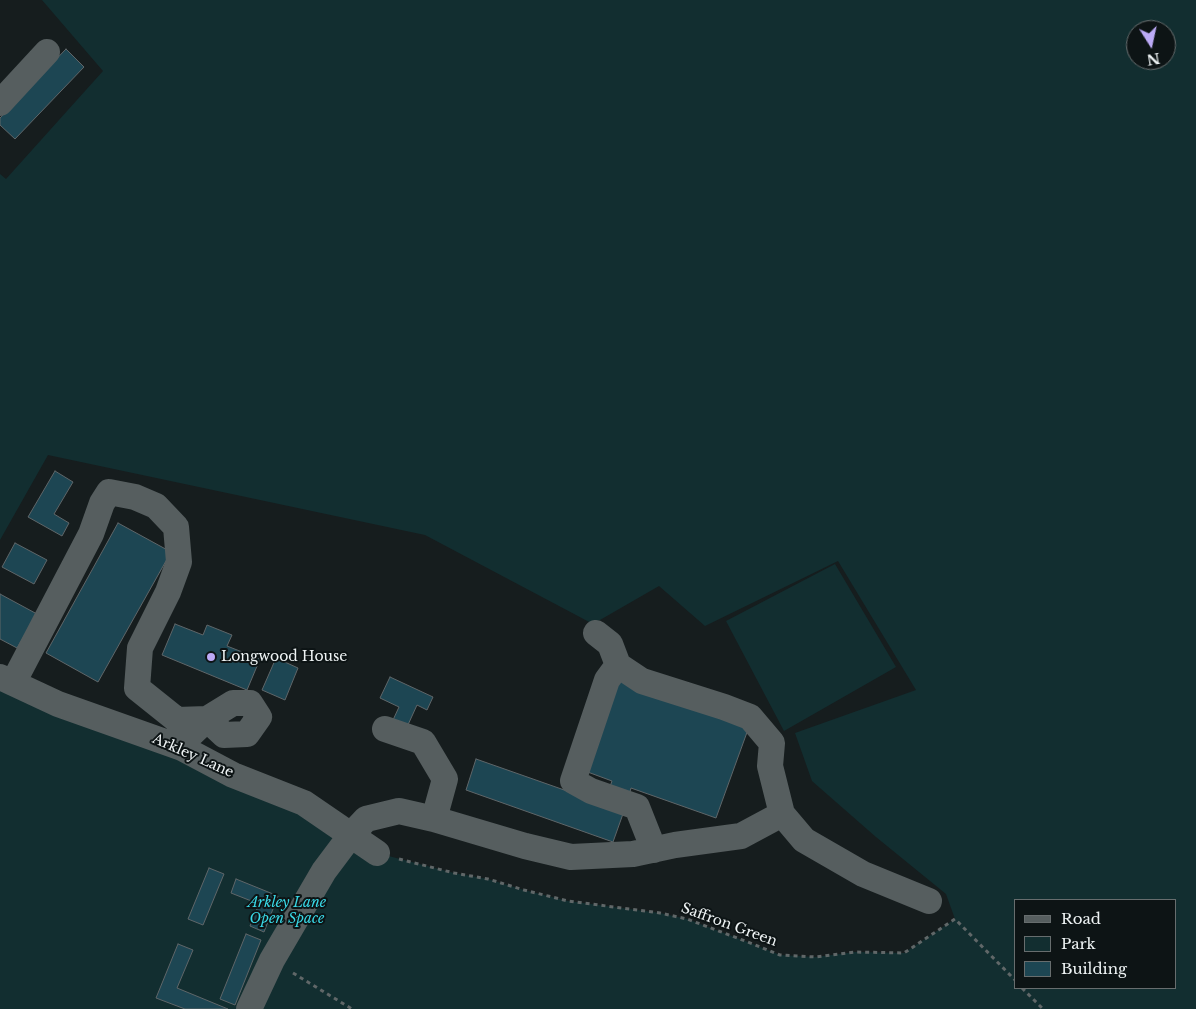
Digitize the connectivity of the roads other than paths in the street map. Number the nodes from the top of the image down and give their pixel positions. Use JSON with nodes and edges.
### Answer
{"nodes":[{"id":1,"x":47,"y":52,"type":"dead end"},
{"id":2,"x":0,"y":103,"type":"edge"},
{"id":3,"x":596,"y":633,"type":"dead end"},
{"id":4,"x":618,"y":665,"type":"junction"},
{"id":5,"x":7,"y":680,"type":"edge"},
{"id":6,"x":385,"y":729,"type":"dead end"},
{"id":7,"x":182,"y":748,"type":"junction"},
{"id":8,"x":782,"y":814,"type":"junction"},
{"id":9,"x":434,"y":819,"type":"junction"},
{"id":10,"x":351,"y":836,"type":"junction"},
{"id":11,"x":654,"y":850,"type":"junction"},
{"id":12,"x":377,"y":853,"type":"road end"},
{"id":13,"x":929,"y":901,"type":"dead end"},
{"id":14,"x":249,"y":1009,"type":"edge"}],
"edges":[{"from":1,"to":2,"type":"street"},
{"from":3,"to":4,"type":"street"},
{"from":4,"to":8,"type":"street"},
{"from":4,"to":11,"type":"street"},
{"from":5,"to":7,"type":"street","name":"Arkley Lane"},
{"from":5,"to":7,"type":"street"},
{"from":6,"to":9,"type":"street"},
{"from":7,"to":10,"type":"street","name":"Arkley Lane"},
{"from":8,"to":11,"type":"street"},
{"from":8,"to":13,"type":"street"},
{"from":9,"to":10,"type":"street"},
{"from":9,"to":11,"type":"street"},
{"from":10,"to":12,"type":"street","name":"Arkley Lane"},
{"from":10,"to":14,"type":"street"}]}
